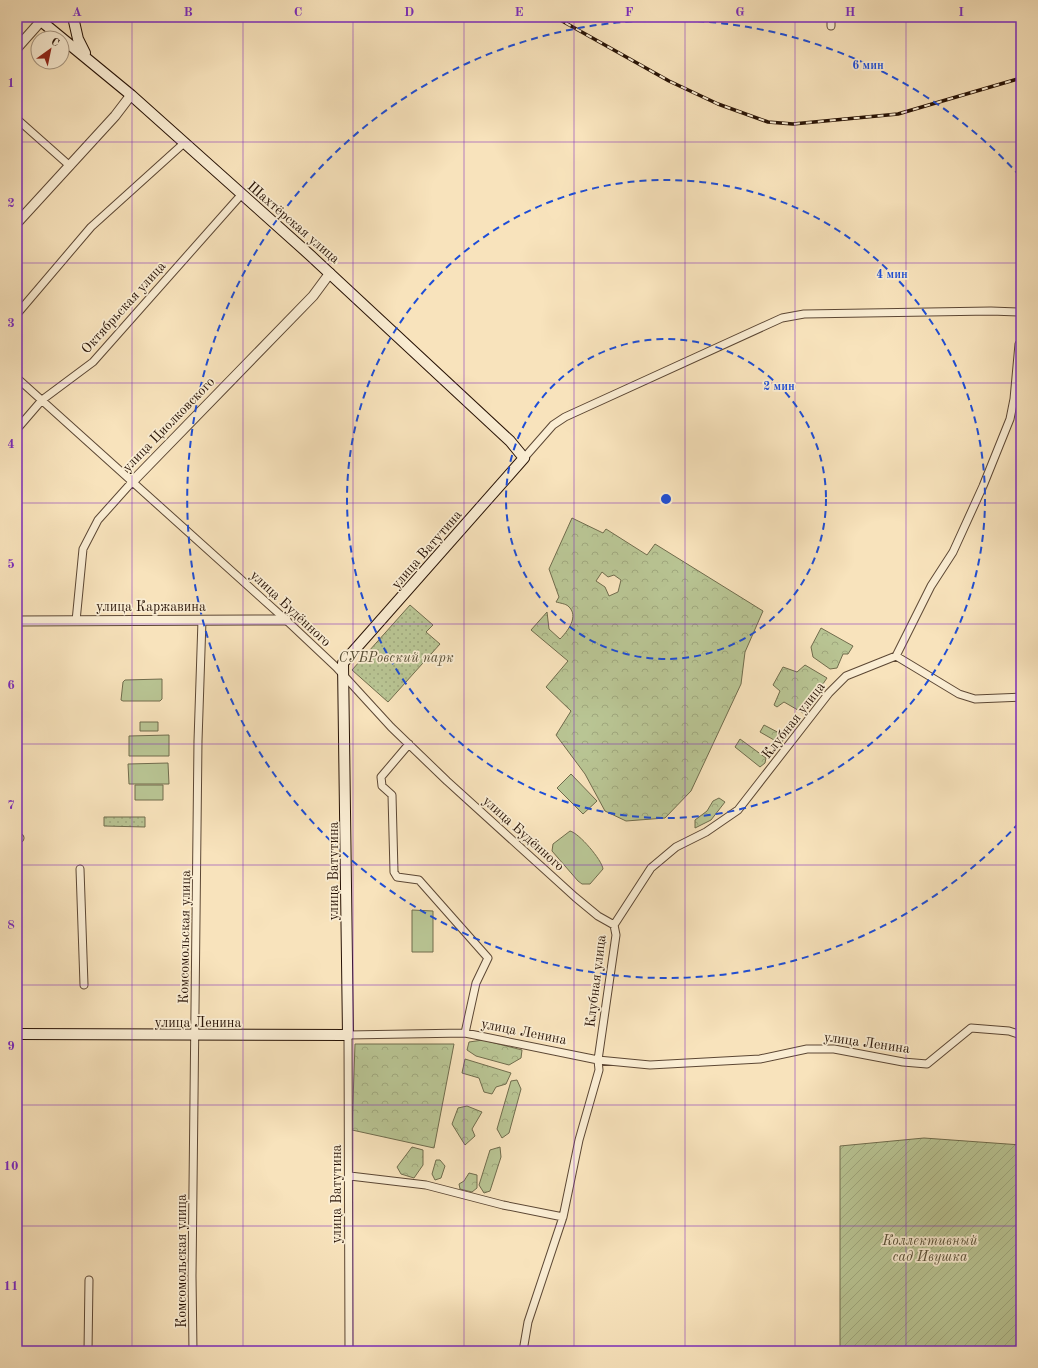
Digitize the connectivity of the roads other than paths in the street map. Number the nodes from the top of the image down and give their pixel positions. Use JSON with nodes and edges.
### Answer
{"nodes":[{"id":1,"x":73,"y":17,"type":"edge"},
{"id":2,"x":831,"y":17,"type":"edge"},
{"id":3,"x":41,"y":18,"type":"edge"},
{"id":4,"x":831,"y":26,"type":"dead end"},
{"id":5,"x":17,"y":48,"type":"edge"},
{"id":6,"x":87,"y":57,"type":"junction"},
{"id":7,"x":131,"y":95,"type":"junction"},
{"id":8,"x":17,"y":119,"type":"edge"},
{"id":9,"x":183,"y":144,"type":"junction"},
{"id":10,"x":70,"y":166,"type":"junction"},
{"id":11,"x":241,"y":195,"type":"junction"},
{"id":12,"x":17,"y":223,"type":"edge"},
{"id":13,"x":330,"y":273,"type":"junction"},
{"id":14,"x":1021,"y":312,"type":"edge"},
{"id":15,"x":17,"y":314,"type":"edge"},
{"id":16,"x":1021,"y":342,"type":"edge"},
{"id":17,"x":17,"y":378,"type":"edge"},
{"id":18,"x":42,"y":400,"type":"junction"},
{"id":19,"x":17,"y":429,"type":"edge"},
{"id":20,"x":524,"y":458,"type":"junction"},
{"id":21,"x":132,"y":482,"type":"junction"},
{"id":22,"x":76,"y":620,"type":"junction"},
{"id":23,"x":202,"y":620,"type":"junction"},
{"id":24,"x":286,"y":620,"type":"junction"},
{"id":25,"x":17,"y":621,"type":"edge"},
{"id":26,"x":896,"y":656,"type":"junction"},
{"id":27,"x":343,"y":677,"type":"junction"},
{"id":28,"x":1021,"y":697,"type":"edge"},
{"id":29,"x":409,"y":744,"type":"junction"},
{"id":30,"x":80,"y":869,"type":"dead end"},
{"id":31,"x":614,"y":925,"type":"junction"},
{"id":32,"x":84,"y":985,"type":"dead end"},
{"id":33,"x":465,"y":1033,"type":"junction"},
{"id":34,"x":17,"y":1034,"type":"edge"},
{"id":35,"x":348,"y":1035,"type":"junction"},
{"id":36,"x":1021,"y":1035,"type":"edge"},
{"id":37,"x":196,"y":1036,"type":"junction"},
{"id":38,"x":598,"y":1060,"type":"junction"},
{"id":39,"x":350,"y":1176,"type":"junction"},
{"id":40,"x":563,"y":1217,"type":"junction"},
{"id":41,"x":89,"y":1280,"type":"dead end"},
{"id":42,"x":88,"y":1351,"type":"edge"},
{"id":43,"x":193,"y":1351,"type":"edge"},
{"id":44,"x":349,"y":1351,"type":"edge"},
{"id":45,"x":523,"y":1351,"type":"edge"}],
"edges":[{"from":1,"to":6,"type":"main road"},
{"from":2,"to":4,"type":"street"},
{"from":3,"to":5,"type":"street"},
{"from":3,"to":6,"type":"main road","name":"Шахтёрская улица"},
{"from":6,"to":7,"type":"main road","name":"Шахтёрская улица"},
{"from":7,"to":9,"type":"main road","name":"Шахтёрская улица"},
{"from":7,"to":10,"type":"street"},
{"from":8,"to":10,"type":"street"},
{"from":9,"to":11,"type":"main road","name":"Шахтёрская улица"},
{"from":9,"to":15,"type":"street"},
{"from":10,"to":12,"type":"street"},
{"from":11,"to":13,"type":"main road","name":"Шахтёрская улица"},
{"from":11,"to":18,"type":"street","name":"Октябрьская улица"},
{"from":13,"to":20,"type":"main road","name":"Шахтёрская улица"},
{"from":13,"to":21,"type":"street","name":"улица Циолковского"},
{"from":14,"to":20,"type":"street"},
{"from":16,"to":26,"type":"street"},
{"from":17,"to":18,"type":"street","name":"улица Будённого"},
{"from":18,"to":19,"type":"street","name":"Октябрьская улица"},
{"from":18,"to":21,"type":"street","name":"улица Будённого"},
{"from":20,"to":27,"type":"main road","name":"улица Ватутина"},
{"from":21,"to":22,"type":"street","name":"улица Циолковского"},
{"from":21,"to":24,"type":"street","name":"улица Будённого"},
{"from":22,"to":23,"type":"street","name":"улица Каржавина"},
{"from":22,"to":25,"type":"street","name":"улица Каржавина"},
{"from":23,"to":24,"type":"street","name":"улица Каржавина"},
{"from":23,"to":37,"type":"street","name":"Комсомольская улица"},
{"from":24,"to":27,"type":"street","name":"улица Будённого"},
{"from":26,"to":28,"type":"street"},
{"from":26,"to":31,"type":"street","name":"Клубная улица"},
{"from":27,"to":29,"type":"street","name":"улица Будённого"},
{"from":27,"to":35,"type":"main road","name":"улица Ватутина"},
{"from":29,"to":31,"type":"street","name":"улица Будённого"},
{"from":29,"to":33,"type":"street"},
{"from":30,"to":32,"type":"street"},
{"from":31,"to":38,"type":"street","name":"Клубная улица"},
{"from":33,"to":35,"type":"street","name":"улица Ленина"},
{"from":33,"to":38,"type":"street","name":"улица Ленина"},
{"from":34,"to":37,"type":"main road","name":"улица Ленина"},
{"from":35,"to":37,"type":"main road","name":"улица Ленина"},
{"from":35,"to":39,"type":"street","name":"улица Ватутина"},
{"from":36,"to":38,"type":"street","name":"улица Ленина"},
{"from":37,"to":43,"type":"street","name":"Комсомольская улица"},
{"from":38,"to":40,"type":"street","name":"Клубная улица"},
{"from":39,"to":40,"type":"street"},
{"from":39,"to":44,"type":"street","name":"улица Ватутина"},
{"from":40,"to":45,"type":"street","name":"Клубная улица"},
{"from":41,"to":42,"type":"street"}]}
